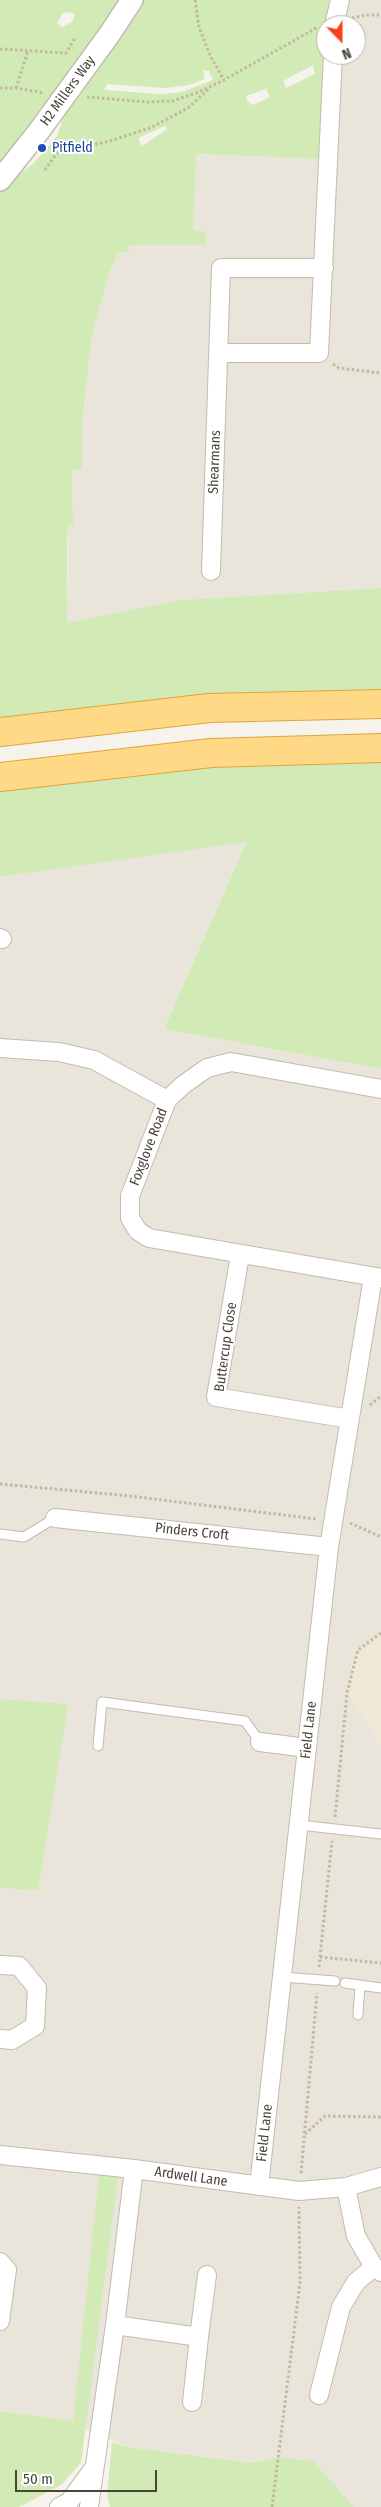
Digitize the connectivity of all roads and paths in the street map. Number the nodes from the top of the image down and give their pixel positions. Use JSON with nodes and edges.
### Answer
{"nodes":[{"id":1,"x":132,"y":0,"type":"edge"},
{"id":2,"x":195,"y":0,"type":"edge"},
{"id":3,"x":340,"y":0,"type":"edge"},
{"id":4,"x":336,"y":15,"type":"edge"},
{"id":5,"x":366,"y":15,"type":"edge"},
{"id":6,"x":381,"y":15,"type":"edge"},
{"id":7,"x":316,"y":29,"type":"edge"},
{"id":8,"x":76,"y":38,"type":"dead end"},
{"id":9,"x":0,"y":49,"type":"edge"},
{"id":10,"x":28,"y":51,"type":"junction"},
{"id":11,"x":333,"y":65,"type":"edge"},
{"id":12,"x":224,"y":80,"type":"junction"},
{"id":13,"x":213,"y":86,"type":"dead end"},
{"id":14,"x":0,"y":88,"type":"edge"},
{"id":15,"x":16,"y":88,"type":"junction"},
{"id":16,"x":46,"y":93,"type":"dead end"},
{"id":17,"x":80,"y":96,"type":"dead end"},
{"id":18,"x":45,"y":170,"type":"dead end"},
{"id":19,"x":0,"y":180,"type":"edge"},
{"id":20,"x":324,"y":268,"type":"junction"},
{"id":21,"x":219,"y":353,"type":"junction"},
{"id":22,"x":334,"y":354,"type":"dead end"},
{"id":23,"x":324,"y":364,"type":"dead end"},
{"id":24,"x":334,"y":364,"type":"junction"},
{"id":25,"x":381,"y":372,"type":"edge"},
{"id":26,"x":211,"y":571,"type":"dead end"},
{"id":27,"x":381,"y":704,"type":"edge"},
{"id":28,"x":0,"y":732,"type":"edge"},
{"id":29,"x":381,"y":748,"type":"edge"},
{"id":30,"x":0,"y":777,"type":"edge"},
{"id":31,"x":0,"y":1048,"type":"edge"},
{"id":32,"x":381,"y":1089,"type":"edge"},
{"id":33,"x":167,"y":1100,"type":"junction"},
{"id":34,"x":240,"y":1255,"type":"junction"},
{"id":35,"x":377,"y":1277,"type":"edge"},
{"id":36,"x":350,"y":1420,"type":"junction"},
{"id":37,"x":0,"y":1484,"type":"edge"},
{"id":38,"x":55,"y":1518,"type":"joint"},
{"id":39,"x":333,"y":1521,"type":"junction"},
{"id":40,"x":0,"y":1534,"type":"edge"},
{"id":41,"x":381,"y":1537,"type":"edge"},
{"id":42,"x":329,"y":1547,"type":"junction"},
{"id":43,"x":381,"y":1633,"type":"edge"},
{"id":44,"x":260,"y":1742,"type":"joint"},
{"id":45,"x":98,"y":1746,"type":"dead end"},
{"id":46,"x":307,"y":1748,"type":"junction"},
{"id":47,"x":299,"y":1825,"type":"junction"},
{"id":48,"x":333,"y":1830,"type":"junction"},
{"id":49,"x":381,"y":1834,"type":"edge"},
{"id":50,"x":320,"y":1956,"type":"junction"},
{"id":51,"x":381,"y":1963,"type":"edge"},
{"id":52,"x":0,"y":1965,"type":"edge"},
{"id":53,"x":282,"y":1977,"type":"junction"},
{"id":54,"x":318,"y":1980,"type":"junction"},
{"id":55,"x":335,"y":1981,"type":"dead end"},
{"id":56,"x":345,"y":1983,"type":"dead end"},
{"id":57,"x":360,"y":1986,"type":"junction"},
{"id":58,"x":381,"y":1988,"type":"edge"},
{"id":59,"x":358,"y":2015,"type":"dead end"},
{"id":60,"x":0,"y":2038,"type":"edge"},
{"id":61,"x":381,"y":2117,"type":"edge"},
{"id":62,"x":304,"y":2134,"type":"junction"},
{"id":63,"x":0,"y":2154,"type":"edge"},
{"id":64,"x":134,"y":2169,"type":"junction"},
{"id":65,"x":381,"y":2177,"type":"edge"},
{"id":66,"x":259,"y":2186,"type":"junction"},
{"id":67,"x":346,"y":2187,"type":"junction"},
{"id":68,"x":299,"y":2191,"type":"junction"},
{"id":69,"x":0,"y":2262,"type":"edge"},
{"id":70,"x":378,"y":2269,"type":"edge"},
{"id":71,"x":207,"y":2275,"type":"dead end"},
{"id":72,"x":0,"y":2322,"type":"edge"},
{"id":73,"x":115,"y":2325,"type":"junction"},
{"id":74,"x":199,"y":2337,"type":"junction"},
{"id":75,"x":319,"y":2395,"type":"dead end"},
{"id":76,"x":192,"y":2402,"type":"dead end"},
{"id":77,"x":96,"y":2465,"type":"junction"},
{"id":78,"x":60,"y":2507,"type":"edge"},
{"id":79,"x":90,"y":2507,"type":"edge"},
{"id":80,"x":272,"y":2507,"type":"edge"}],
"edges":[{"from":1,"to":19,"type":"street","name":"H2 Millers Way","bridge":true},
{"from":2,"to":12,"type":"path"},
{"from":3,"to":4,"type":"street"},
{"from":5,"to":6,"type":"path"},
{"from":7,"to":12,"type":"path"},
{"from":8,"to":10,"type":"path"},
{"from":9,"to":10,"type":"path"},
{"from":10,"to":15,"type":"path"},
{"from":11,"to":20,"type":"street"},
{"from":12,"to":17,"type":"path"},
{"from":13,"to":18,"type":"path"},
{"from":14,"to":15,"type":"path"},
{"from":15,"to":16,"type":"path"},
{"from":20,"to":21,"type":"street"},
{"from":20,"to":21,"type":"street","name":"Shearmans"},
{"from":21,"to":26,"type":"street","name":"Shearmans"},
{"from":22,"to":24,"type":"path"},
{"from":23,"to":24,"type":"path"},
{"from":24,"to":25,"type":"path"},
{"from":27,"to":28,"type":"highway"},
{"from":29,"to":30,"type":"highway"},
{"from":31,"to":33,"type":"street"},
{"from":32,"to":33,"type":"street","name":"Foxglove Road"},
{"from":33,"to":34,"type":"street","name":"Foxglove Road"},
{"from":34,"to":35,"type":"street","name":"Foxglove Road"},
{"from":34,"to":36,"type":"street","name":"Buttercup Close"},
{"from":35,"to":36,"type":"street","name":"Field Lane"},
{"from":36,"to":39,"type":"street","name":"Field Lane"},
{"from":37,"to":39,"type":"path"},
{"from":38,"to":40,"type":"lane"},
{"from":38,"to":42,"type":"street","name":"Pinders Croft"},
{"from":39,"to":41,"type":"path"},
{"from":39,"to":42,"type":"street","name":"Field Lane"},
{"from":42,"to":46,"type":"street","name":"Field Lane"},
{"from":43,"to":48,"type":"path"},
{"from":44,"to":45,"type":"lane"},
{"from":44,"to":46,"type":"street"},
{"from":46,"to":47,"type":"street","name":"Field Lane"},
{"from":47,"to":48,"type":"lane"},
{"from":47,"to":53,"type":"street","name":"Field Lane"},
{"from":48,"to":49,"type":"lane"},
{"from":48,"to":50,"type":"path"},
{"from":50,"to":51,"type":"path"},
{"from":50,"to":54,"type":"path"},
{"from":52,"to":60,"type":"street"},
{"from":53,"to":54,"type":"lane"},
{"from":53,"to":66,"type":"street","name":"Field Lane"},
{"from":54,"to":55,"type":"lane"},
{"from":54,"to":62,"type":"path"},
{"from":56,"to":57,"type":"lane"},
{"from":57,"to":58,"type":"lane"},
{"from":57,"to":59,"type":"lane"},
{"from":61,"to":62,"type":"path"},
{"from":62,"to":68,"type":"path"},
{"from":63,"to":64,"type":"street","name":"Ardwell Lane"},
{"from":64,"to":66,"type":"street","name":"Ardwell Lane"},
{"from":64,"to":73,"type":"street"},
{"from":65,"to":67,"type":"street","name":"Ardwell Lane"},
{"from":66,"to":68,"type":"street","name":"Ardwell Lane"},
{"from":67,"to":68,"type":"street","name":"Ardwell Lane"},
{"from":67,"to":70,"type":"street"},
{"from":68,"to":80,"type":"path"},
{"from":69,"to":72,"type":"street"},
{"from":70,"to":75,"type":"street"},
{"from":71,"to":74,"type":"street"},
{"from":73,"to":74,"type":"street"},
{"from":73,"to":77,"type":"street"},
{"from":74,"to":76,"type":"street"},
{"from":77,"to":78,"type":"street"},
{"from":77,"to":79,"type":"street"}]}
